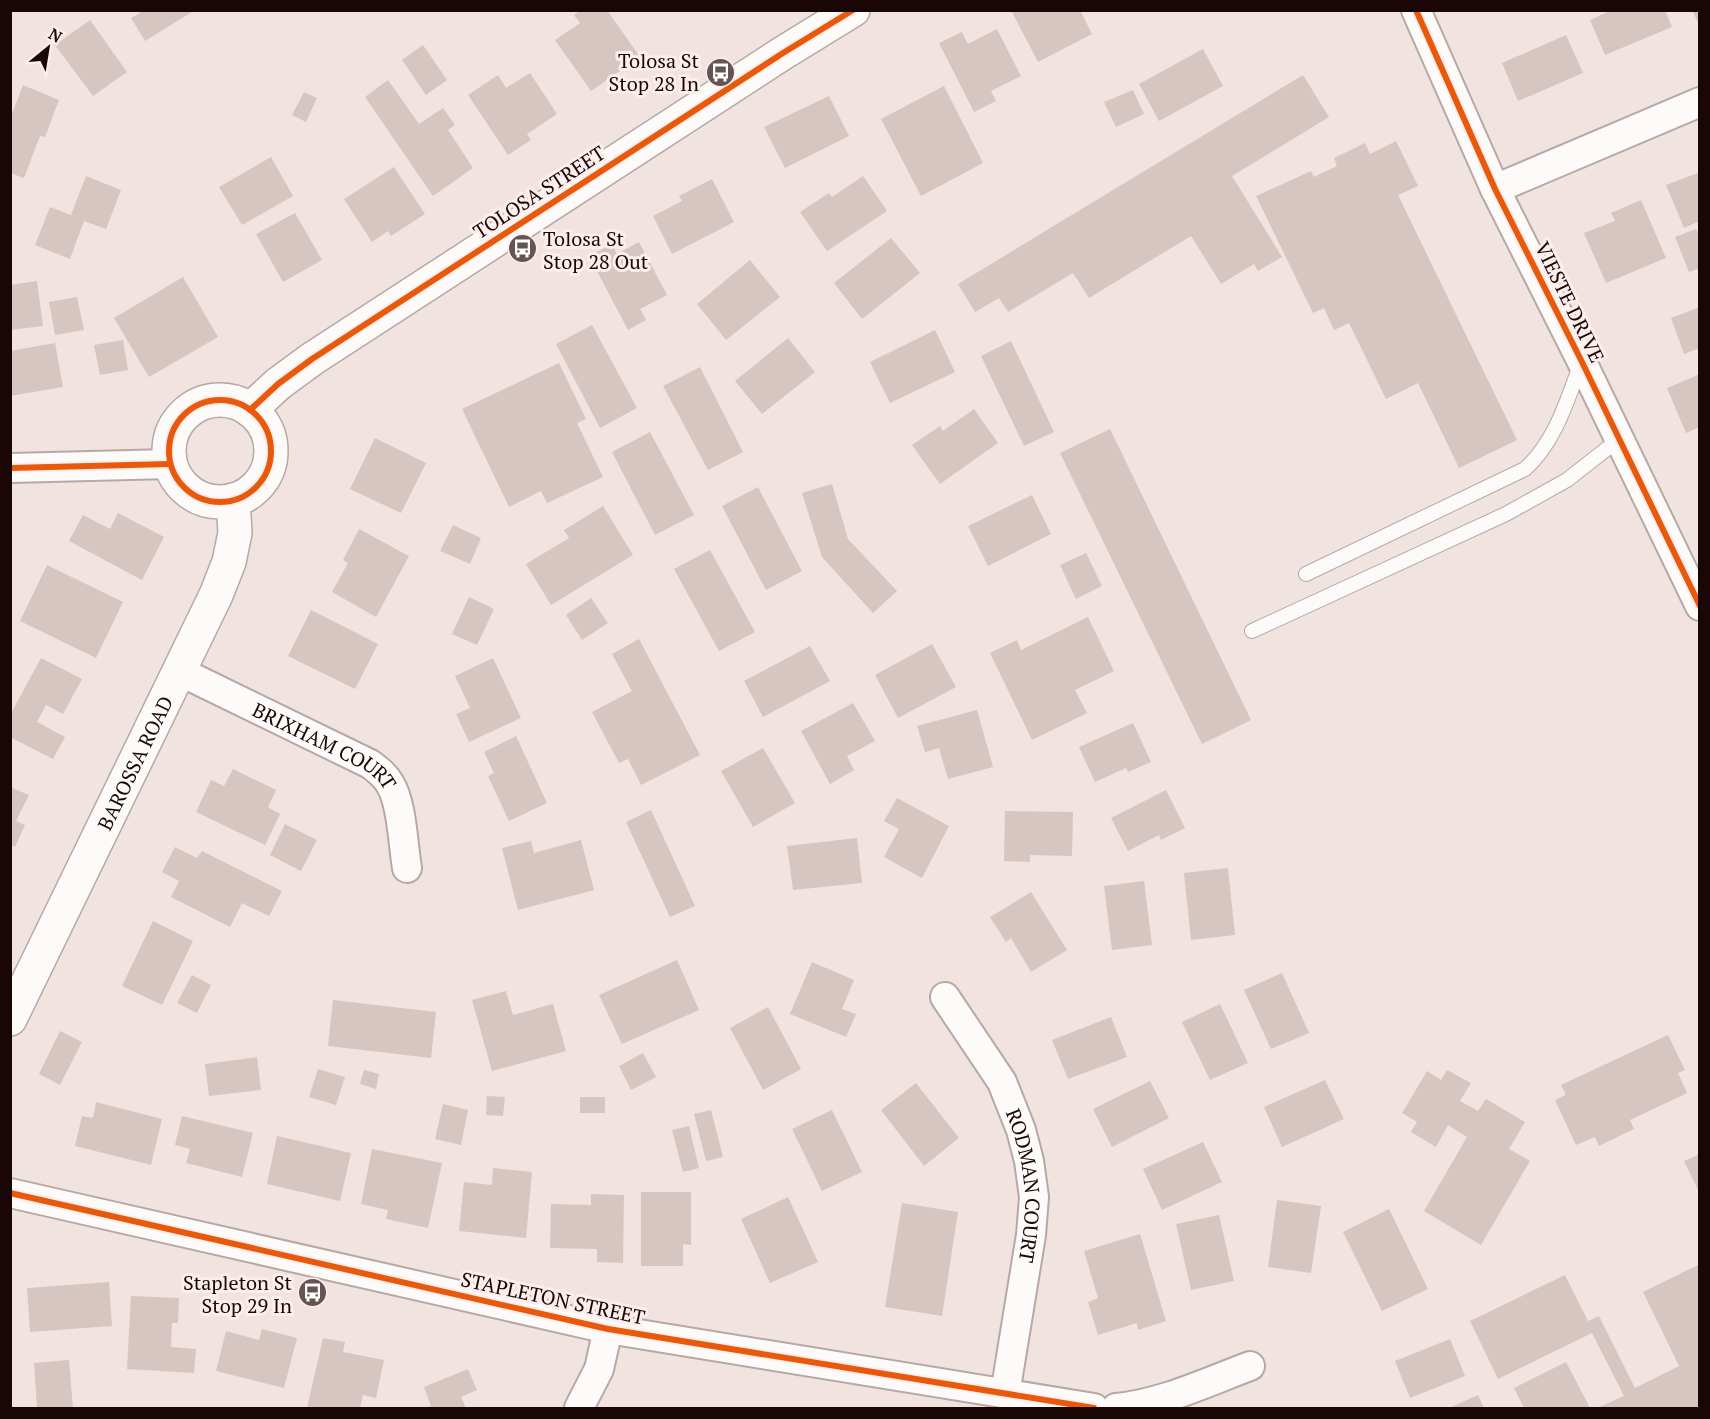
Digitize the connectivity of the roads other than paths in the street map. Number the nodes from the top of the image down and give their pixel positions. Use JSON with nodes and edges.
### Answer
{"nodes":[{"id":1,"x":853,"y":10,"type":"edge"},
{"id":2,"x":1416,"y":10,"type":"edge"},
{"id":3,"x":1700,"y":102,"type":"edge"},
{"id":4,"x":1495,"y":189,"type":"junction"},
{"id":5,"x":1582,"y":362,"type":"junction"},
{"id":6,"x":250,"y":410,"type":"junction"},
{"id":7,"x":1618,"y":440,"type":"junction"},
{"id":8,"x":170,"y":464,"type":"junction"},
{"id":9,"x":10,"y":468,"type":"edge"},
{"id":10,"x":233,"y":500,"type":"junction"},
{"id":11,"x":1306,"y":574,"type":"dead end"},
{"id":12,"x":1700,"y":606,"type":"edge"},
{"id":13,"x":1252,"y":631,"type":"dead end"},
{"id":14,"x":179,"y":671,"type":"junction"},
{"id":15,"x":407,"y":868,"type":"dead end"},
{"id":16,"x":945,"y":997,"type":"dead end"},
{"id":17,"x":10,"y":1019,"type":"edge"},
{"id":18,"x":10,"y":1193,"type":"edge"},
{"id":19,"x":608,"y":1329,"type":"junction"},
{"id":20,"x":1250,"y":1366,"type":"dead end"},
{"id":21,"x":1005,"y":1394,"type":"junction"},
{"id":22,"x":579,"y":1408,"type":"edge"},
{"id":23,"x":1094,"y":1408,"type":"edge"},
{"id":24,"x":1116,"y":1408,"type":"edge"}],
"edges":[{"from":1,"to":6,"type":"street","name":"TOLOSA STREET"},
{"from":2,"to":4,"type":"street","name":"VIESTE DRIVE"},
{"from":3,"to":4,"type":"street"},
{"from":4,"to":5,"type":"street","name":"VIESTE DRIVE"},
{"from":5,"to":7,"type":"street","name":"VIESTE DRIVE"},
{"from":5,"to":11,"type":"lane"},
{"from":6,"to":8,"type":"street"},
{"from":6,"to":10,"type":"street"},
{"from":7,"to":12,"type":"street","name":"VIESTE DRIVE"},
{"from":7,"to":13,"type":"lane"},
{"from":8,"to":9,"type":"street"},
{"from":8,"to":10,"type":"street"},
{"from":10,"to":14,"type":"street","name":"BAROSSA ROAD"},
{"from":14,"to":15,"type":"street","name":"BRIXHAM COURT"},
{"from":14,"to":17,"type":"street","name":"BAROSSA ROAD"},
{"from":16,"to":21,"type":"street","name":"RODMAN COURT"},
{"from":18,"to":19,"type":"street","name":"STAPLETON STREET"},
{"from":19,"to":21,"type":"street","name":"STAPLETON STREET"},
{"from":19,"to":22,"type":"street"},
{"from":20,"to":24,"type":"street"},
{"from":21,"to":23,"type":"street","name":"STAPLETON STREET"}]}
